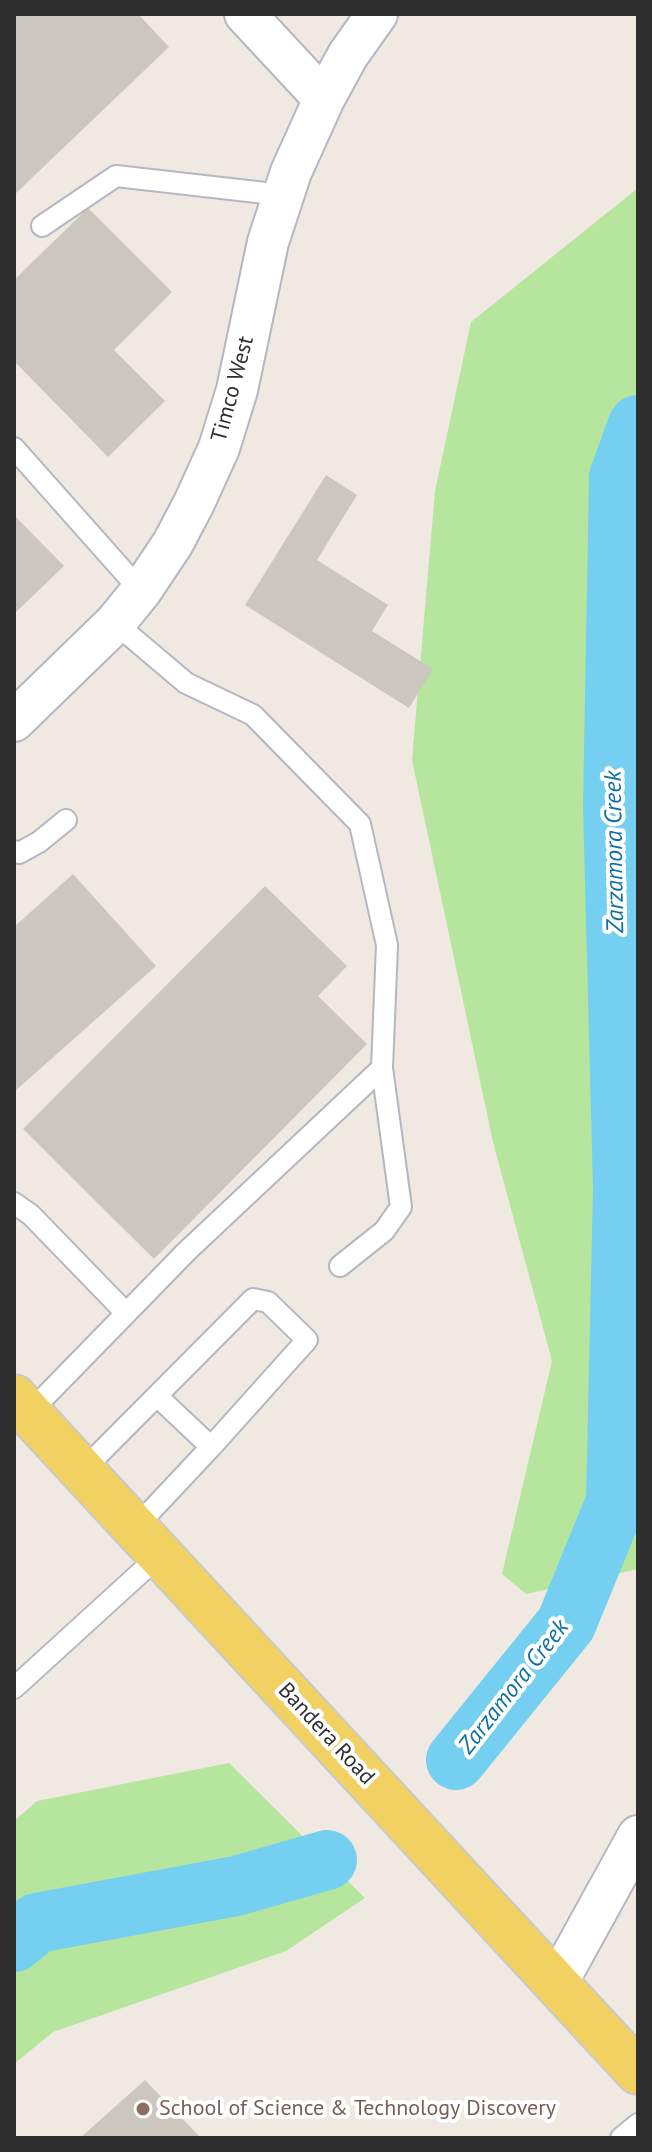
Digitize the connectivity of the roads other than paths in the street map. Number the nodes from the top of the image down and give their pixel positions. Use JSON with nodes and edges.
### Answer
{"nodes":[{"id":1,"x":245,"y":14,"type":"edge"},
{"id":2,"x":377,"y":14,"type":"edge"},
{"id":3,"x":324,"y":99,"type":"junction"},
{"id":4,"x":283,"y":195,"type":"junction"},
{"id":5,"x":42,"y":226,"type":"dead end"},
{"id":6,"x":14,"y":448,"type":"edge"},
{"id":7,"x":141,"y":591,"type":"junction"},
{"id":8,"x":115,"y":623,"type":"junction"},
{"id":9,"x":14,"y":721,"type":"edge"},
{"id":10,"x":66,"y":820,"type":"dead end"},
{"id":11,"x":16,"y":854,"type":"edge"},
{"id":12,"x":382,"y":1068,"type":"junction"},
{"id":13,"x":14,"y":1203,"type":"edge"},
{"id":14,"x":340,"y":1266,"type":"dead end"},
{"id":15,"x":126,"y":1313,"type":"junction"},
{"id":16,"x":157,"y":1396,"type":"junction"},
{"id":17,"x":21,"y":1405,"type":"edge"},
{"id":18,"x":211,"y":1447,"type":"junction"},
{"id":19,"x":82,"y":1471,"type":"junction"},
{"id":20,"x":147,"y":1542,"type":"junction"},
{"id":21,"x":14,"y":1688,"type":"edge"},
{"id":22,"x":638,"y":1836,"type":"edge"},
{"id":23,"x":557,"y":1983,"type":"junction"},
{"id":24,"x":638,"y":2072,"type":"edge"},
{"id":25,"x":638,"y":2124,"type":"edge"},
{"id":26,"x":621,"y":2138,"type":"edge"}],
"edges":[{"from":1,"to":3,"type":"street"},
{"from":2,"to":3,"type":"street","name":"Timco West"},
{"from":3,"to":4,"type":"street","name":"Timco West"},
{"from":4,"to":5,"type":"lane"},
{"from":4,"to":7,"type":"street","name":"Timco West"},
{"from":6,"to":7,"type":"lane"},
{"from":7,"to":8,"type":"street","name":"Timco West"},
{"from":8,"to":9,"type":"street","name":"Timco West"},
{"from":8,"to":12,"type":"lane"},
{"from":10,"to":11,"type":"lane"},
{"from":12,"to":14,"type":"lane"},
{"from":12,"to":15,"type":"lane"},
{"from":13,"to":15,"type":"lane"},
{"from":15,"to":17,"type":"lane"},
{"from":16,"to":18,"type":"lane"},
{"from":16,"to":18,"type":"lane"},
{"from":16,"to":19,"type":"lane"},
{"from":17,"to":19,"type":"main road","name":"Bandera Road"},
{"from":18,"to":20,"type":"lane"},
{"from":19,"to":20,"type":"main road","name":"Bandera Road"},
{"from":20,"to":21,"type":"lane"},
{"from":20,"to":23,"type":"main road","name":"Bandera Road"},
{"from":22,"to":23,"type":"street"},
{"from":23,"to":24,"type":"main road","name":"Bandera Road"},
{"from":25,"to":26,"type":"lane"}]}
